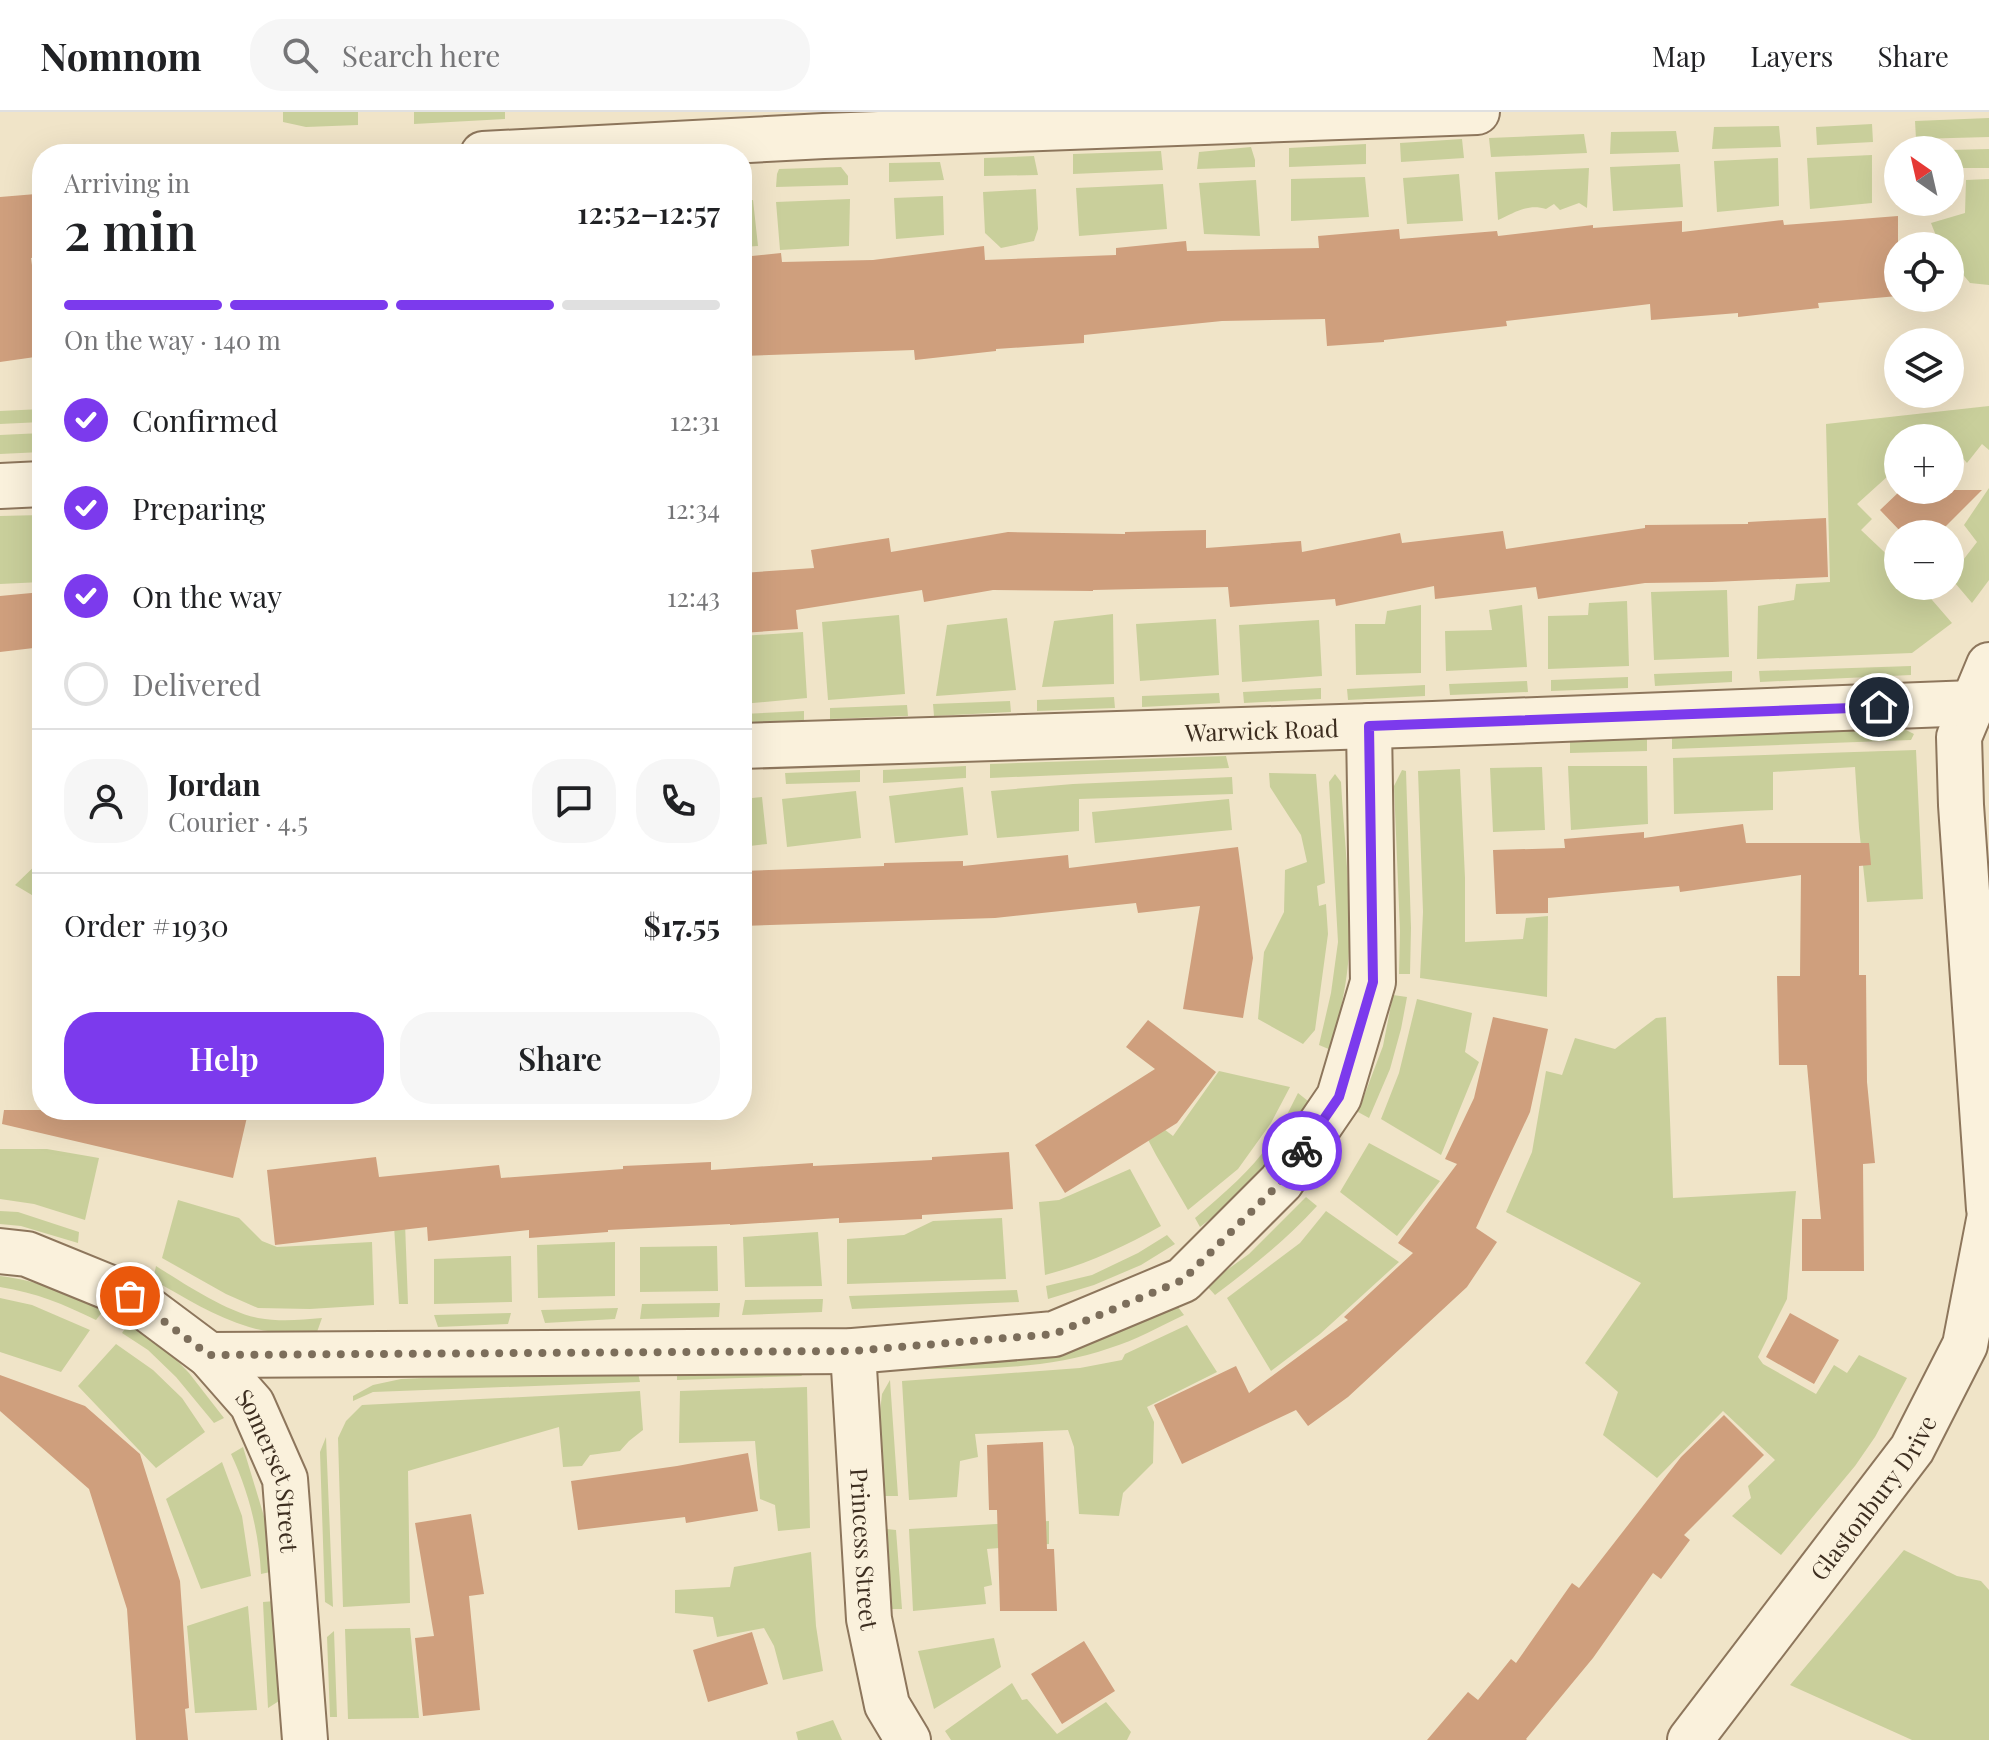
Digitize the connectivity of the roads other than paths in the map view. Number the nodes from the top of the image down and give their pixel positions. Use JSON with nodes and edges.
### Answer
{"nodes":[{"id":1,"x":1477,"y":112,"type":"edge"},
{"id":2,"x":672,"y":144,"type":"edge"},
{"id":3,"x":32,"y":484,"type":"edge"},
{"id":4,"x":0,"y":486,"type":"edge"},
{"id":5,"x":1981,"y":684,"type":"edge"},
{"id":6,"x":1369,"y":726,"type":"junction"},
{"id":7,"x":752,"y":746,"type":"edge"},
{"id":8,"x":1989,"y":1209,"type":"edge"},
{"id":9,"x":1989,"y":1220,"type":"edge"},
{"id":10,"x":0,"y":1251,"type":"edge"},
{"id":11,"x":853,"y":1351,"type":"junction"},
{"id":12,"x":209,"y":1355,"type":"junction"},
{"id":13,"x":305,"y":1740,"type":"edge"},
{"id":14,"x":908,"y":1740,"type":"edge"},
{"id":15,"x":1690,"y":1740,"type":"edge"}],
"edges":[{"from":1,"to":2,"type":"street"},
{"from":3,"to":4,"type":"street"},
{"from":5,"to":6,"type":"street","name":"Warwick Road"},
{"from":5,"to":8,"type":"street"},
{"from":6,"to":7,"type":"street","name":"Warwick Road"},
{"from":6,"to":11,"type":"street"},
{"from":9,"to":15,"type":"street","name":"Glastonbury Drive"},
{"from":10,"to":12,"type":"street","name":"Somerset Street"},
{"from":11,"to":12,"type":"street"},
{"from":11,"to":14,"type":"street","name":"Princess Street"},
{"from":12,"to":13,"type":"street","name":"Somerset Street"}]}
